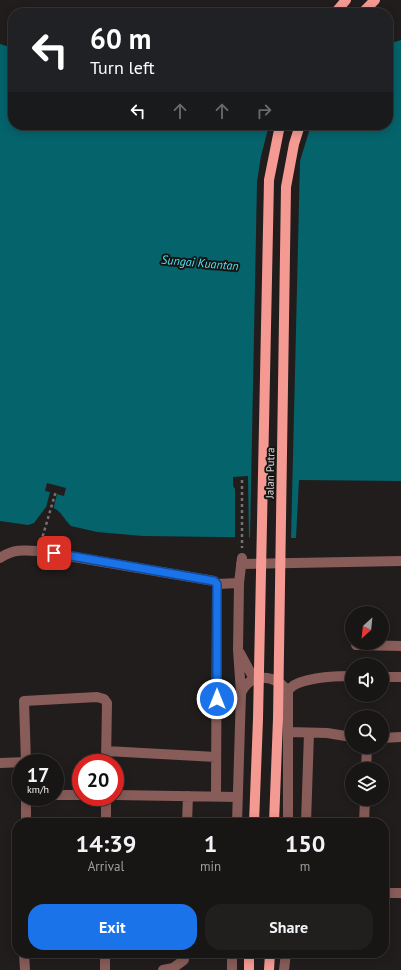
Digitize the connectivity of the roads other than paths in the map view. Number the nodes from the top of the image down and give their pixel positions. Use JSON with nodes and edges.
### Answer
{"nodes":[{"id":1,"x":346,"y":0,"type":"edge"},
{"id":2,"x":375,"y":0,"type":"edge"},
{"id":3,"x":339,"y":8,"type":"edge"},
{"id":4,"x":367,"y":8,"type":"edge"},
{"id":5,"x":279,"y":130,"type":"edge"},
{"id":6,"x":298,"y":130,"type":"edge"},
{"id":7,"x":0,"y":558,"type":"edge"},
{"id":8,"x":401,"y":561,"type":"edge"},
{"id":9,"x":217,"y":584,"type":"junction"},
{"id":10,"x":239,"y":588,"type":"junction"},
{"id":11,"x":389,"y":646,"type":"edge"},
{"id":12,"x":401,"y":646,"type":"edge"},
{"id":13,"x":238,"y":650,"type":"junction"},
{"id":14,"x":345,"y":676,"type":"edge"},
{"id":15,"x":389,"y":677,"type":"edge"},
{"id":16,"x":401,"y":677,"type":"edge"},
{"id":17,"x":254,"y":679,"type":"junction"},
{"id":18,"x":288,"y":691,"type":"junction"},
{"id":19,"x":241,"y":693,"type":"junction"},
{"id":20,"x":289,"y":732,"type":"junction"},
{"id":21,"x":308,"y":733,"type":"junction"},
{"id":22,"x":345,"y":736,"type":"edge"},
{"id":23,"x":401,"y":737,"type":"edge"},
{"id":24,"x":389,"y":738,"type":"edge"},
{"id":25,"x":106,"y":751,"type":"joint"},
{"id":26,"x":26,"y":754,"type":"edge"},
{"id":27,"x":216,"y":757,"type":"junction"},
{"id":28,"x":0,"y":763,"type":"edge"},
{"id":29,"x":12,"y":763,"type":"edge"},
{"id":30,"x":124,"y":795,"type":"edge"},
{"id":31,"x":188,"y":796,"type":"junction"},
{"id":32,"x":216,"y":796,"type":"junction"},
{"id":33,"x":238,"y":797,"type":"junction"},
{"id":34,"x":26,"y":806,"type":"edge"},
{"id":35,"x":106,"y":806,"type":"edge"},
{"id":36,"x":365,"y":806,"type":"edge"},
{"id":37,"x":26,"y":818,"type":"edge"},
{"id":38,"x":106,"y":818,"type":"edge"},
{"id":39,"x":187,"y":818,"type":"edge"},
{"id":40,"x":237,"y":818,"type":"edge"},
{"id":41,"x":254,"y":818,"type":"edge"},
{"id":42,"x":274,"y":818,"type":"edge"},
{"id":43,"x":288,"y":818,"type":"edge"},
{"id":44,"x":306,"y":818,"type":"edge"},
{"id":45,"x":364,"y":818,"type":"edge"},
{"id":46,"x":389,"y":893,"type":"edge"},
{"id":47,"x":401,"y":893,"type":"edge"},
{"id":48,"x":24,"y":958,"type":"edge"},
{"id":49,"x":105,"y":958,"type":"edge"},
{"id":50,"x":184,"y":958,"type":"edge"},
{"id":51,"x":232,"y":958,"type":"edge"},
{"id":52,"x":270,"y":958,"type":"edge"},
{"id":53,"x":285,"y":958,"type":"edge"},
{"id":54,"x":269,"y":968,"type":"edge"},
{"id":55,"x":24,"y":970,"type":"edge"},
{"id":56,"x":105,"y":970,"type":"edge"},
{"id":57,"x":164,"y":970,"type":"edge"},
{"id":58,"x":232,"y":970,"type":"edge"},
{"id":59,"x":284,"y":970,"type":"edge"}],
"edges":[{"from":1,"to":3,"type":"main road"},
{"from":2,"to":4,"type":"main road"},
{"from":5,"to":41,"type":"main road","name":"Jalan Putra","bridge":true},
{"from":6,"to":42,"type":"main road","name":"Jalan Putra","bridge":true},
{"from":7,"to":9,"type":"street"},
{"from":8,"to":10,"type":"street"},
{"from":9,"to":10,"type":"street"},
{"from":9,"to":27,"type":"street"},
{"from":10,"to":13,"type":"street"},
{"from":11,"to":12,"type":"street"},
{"from":13,"to":17,"type":"street"},
{"from":13,"to":19,"type":"street"},
{"from":14,"to":18,"type":"street"},
{"from":15,"to":16,"type":"street"},
{"from":17,"to":18,"type":"street"},
{"from":17,"to":19,"type":"street"},
{"from":18,"to":20,"type":"street"},
{"from":19,"to":33,"type":"street"},
{"from":20,"to":21,"type":"street"},
{"from":20,"to":43,"type":"street"},
{"from":21,"to":22,"type":"street"},
{"from":21,"to":44,"type":"street"},
{"from":23,"to":24,"type":"street"},
{"from":25,"to":26,"type":"street"},
{"from":25,"to":27,"type":"street"},
{"from":27,"to":32,"type":"street"},
{"from":28,"to":29,"type":"street"},
{"from":30,"to":31,"type":"street"},
{"from":31,"to":32,"type":"street"},
{"from":31,"to":39,"type":"street"},
{"from":32,"to":33,"type":"street"},
{"from":33,"to":40,"type":"street"},
{"from":34,"to":37,"type":"street"},
{"from":35,"to":38,"type":"street"},
{"from":36,"to":45,"type":"street"},
{"from":46,"to":47,"type":"street"},
{"from":48,"to":55,"type":"street"},
{"from":49,"to":56,"type":"street"},
{"from":50,"to":57,"type":"street"},
{"from":51,"to":58,"type":"street"},
{"from":52,"to":54,"type":"main road"},
{"from":53,"to":59,"type":"street"}]}
